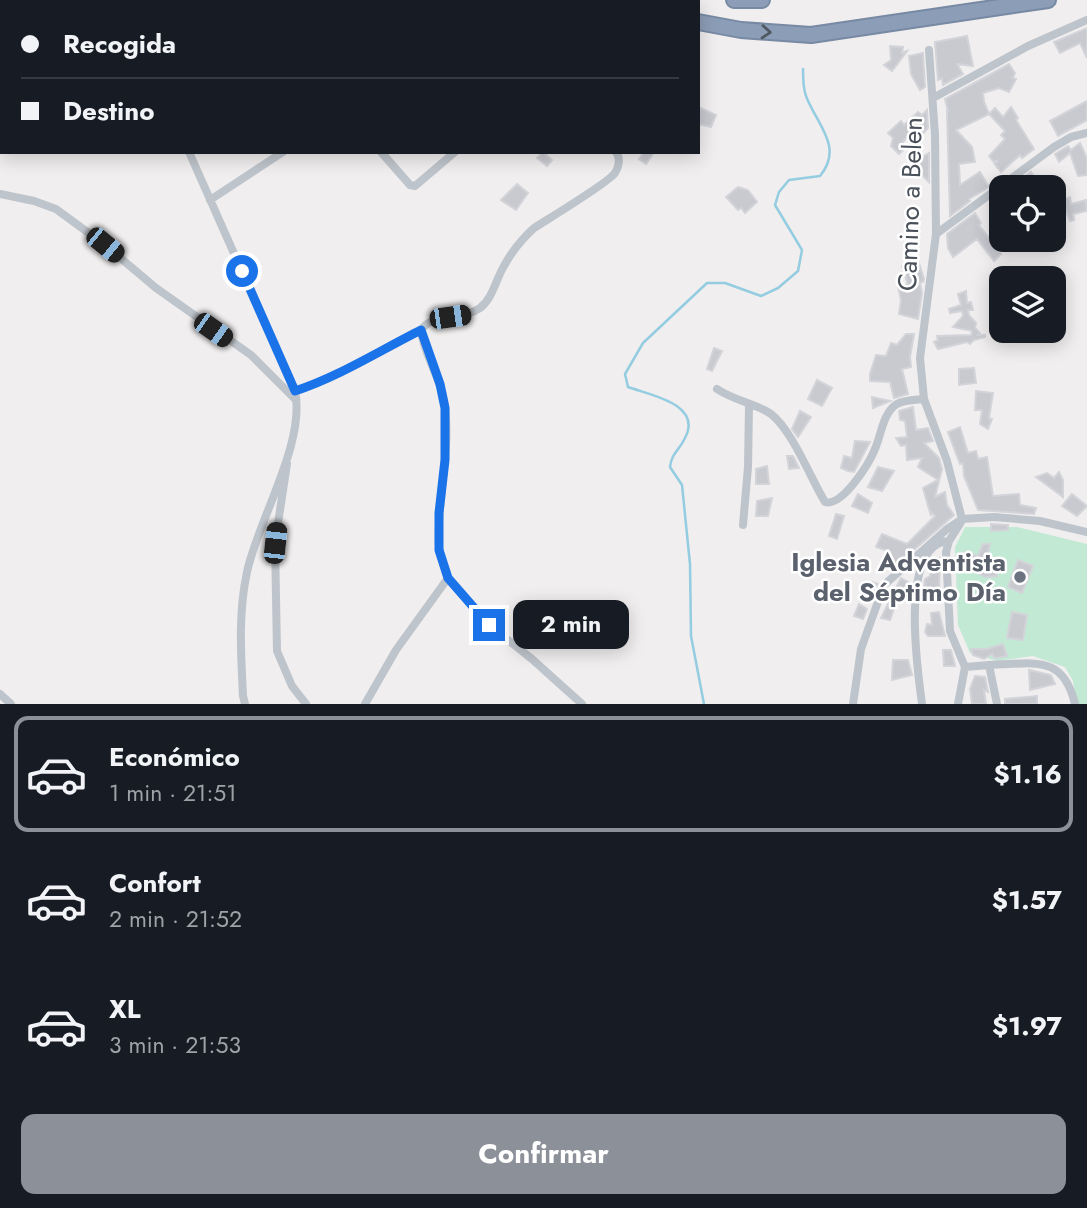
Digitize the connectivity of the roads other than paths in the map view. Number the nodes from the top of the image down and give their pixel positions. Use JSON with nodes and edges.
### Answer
{"nodes":[{"id":1,"x":734,"y":0,"type":"edge"},
{"id":2,"x":762,"y":0,"type":"edge"},
{"id":3,"x":1048,"y":0,"type":"edge"},
{"id":4,"x":1087,"y":20,"type":"edge"},
{"id":5,"x":700,"y":22,"type":"edge"},
{"id":6,"x":929,"y":50,"type":"dead end"},
{"id":7,"x":933,"y":98,"type":"junction"},
{"id":8,"x":1087,"y":132,"type":"edge"},
{"id":9,"x":190,"y":154,"type":"edge"},
{"id":10,"x":280,"y":154,"type":"edge"},
{"id":11,"x":383,"y":154,"type":"edge"},
{"id":12,"x":453,"y":154,"type":"edge"},
{"id":13,"x":618,"y":154,"type":"edge"},
{"id":14,"x":0,"y":194,"type":"edge"},
{"id":15,"x":210,"y":200,"type":"junction"},
{"id":16,"x":936,"y":234,"type":"junction"},
{"id":17,"x":421,"y":330,"type":"junction"},
{"id":18,"x":717,"y":389,"type":"dead end"},
{"id":19,"x":295,"y":391,"type":"junction"},
{"id":20,"x":924,"y":399,"type":"junction"},
{"id":21,"x":297,"y":400,"type":"junction"},
{"id":22,"x":749,"y":406,"type":"junction"},
{"id":23,"x":290,"y":447,"type":"junction"},
{"id":24,"x":962,"y":519,"type":"junction"},
{"id":25,"x":743,"y":525,"type":"dead end"},
{"id":26,"x":1087,"y":532,"type":"edge"},
{"id":27,"x":949,"y":541,"type":"junction"},
{"id":28,"x":448,"y":578,"type":"junction"},
{"id":29,"x":989,"y":665,"type":"junction"},
{"id":30,"x":965,"y":667,"type":"junction"},
{"id":31,"x":0,"y":694,"type":"edge"},
{"id":32,"x":10,"y":704,"type":"edge"},
{"id":33,"x":245,"y":704,"type":"edge"},
{"id":34,"x":306,"y":704,"type":"edge"},
{"id":35,"x":365,"y":704,"type":"edge"},
{"id":36,"x":582,"y":704,"type":"edge"},
{"id":37,"x":853,"y":704,"type":"edge"},
{"id":38,"x":922,"y":704,"type":"edge"},
{"id":39,"x":958,"y":704,"type":"edge"},
{"id":40,"x":998,"y":704,"type":"edge"},
{"id":41,"x":1075,"y":704,"type":"edge"}],
"edges":[{"from":1,"to":2,"type":"highway"},
{"from":5,"to":3,"type":"highway","one_way":true},
{"from":4,"to":7,"type":"street","name":"Camino a Belen"},
{"from":6,"to":7,"type":"street"},
{"from":7,"to":16,"type":"street","name":"Camino a Belen"},
{"from":8,"to":16,"type":"street"},
{"from":9,"to":15,"type":"street"},
{"from":10,"to":15,"type":"street"},
{"from":11,"to":12,"type":"street"},
{"from":13,"to":17,"type":"street"},
{"from":14,"to":21,"type":"street"},
{"from":15,"to":19,"type":"street"},
{"from":16,"to":20,"type":"street","name":"Camino a Belen"},
{"from":17,"to":19,"type":"street"},
{"from":17,"to":28,"type":"street"},
{"from":18,"to":22,"type":"street"},
{"from":19,"to":21,"type":"street"},
{"from":20,"to":22,"type":"street"},
{"from":20,"to":24,"type":"street","name":"Camino a Belen"},
{"from":21,"to":23,"type":"street"},
{"from":22,"to":25,"type":"street"},
{"from":23,"to":33,"type":"street"},
{"from":23,"to":34,"type":"street"},
{"from":24,"to":26,"type":"street"},
{"from":24,"to":27,"type":"street"},
{"from":24,"to":37,"type":"street"},
{"from":27,"to":30,"type":"street"},
{"from":27,"to":38,"type":"street"},
{"from":28,"to":35,"type":"street"},
{"from":28,"to":36,"type":"street"},
{"from":29,"to":30,"type":"street"},
{"from":29,"to":40,"type":"street"},
{"from":29,"to":41,"type":"street"},
{"from":30,"to":39,"type":"street"},
{"from":31,"to":32,"type":"street"}]}
